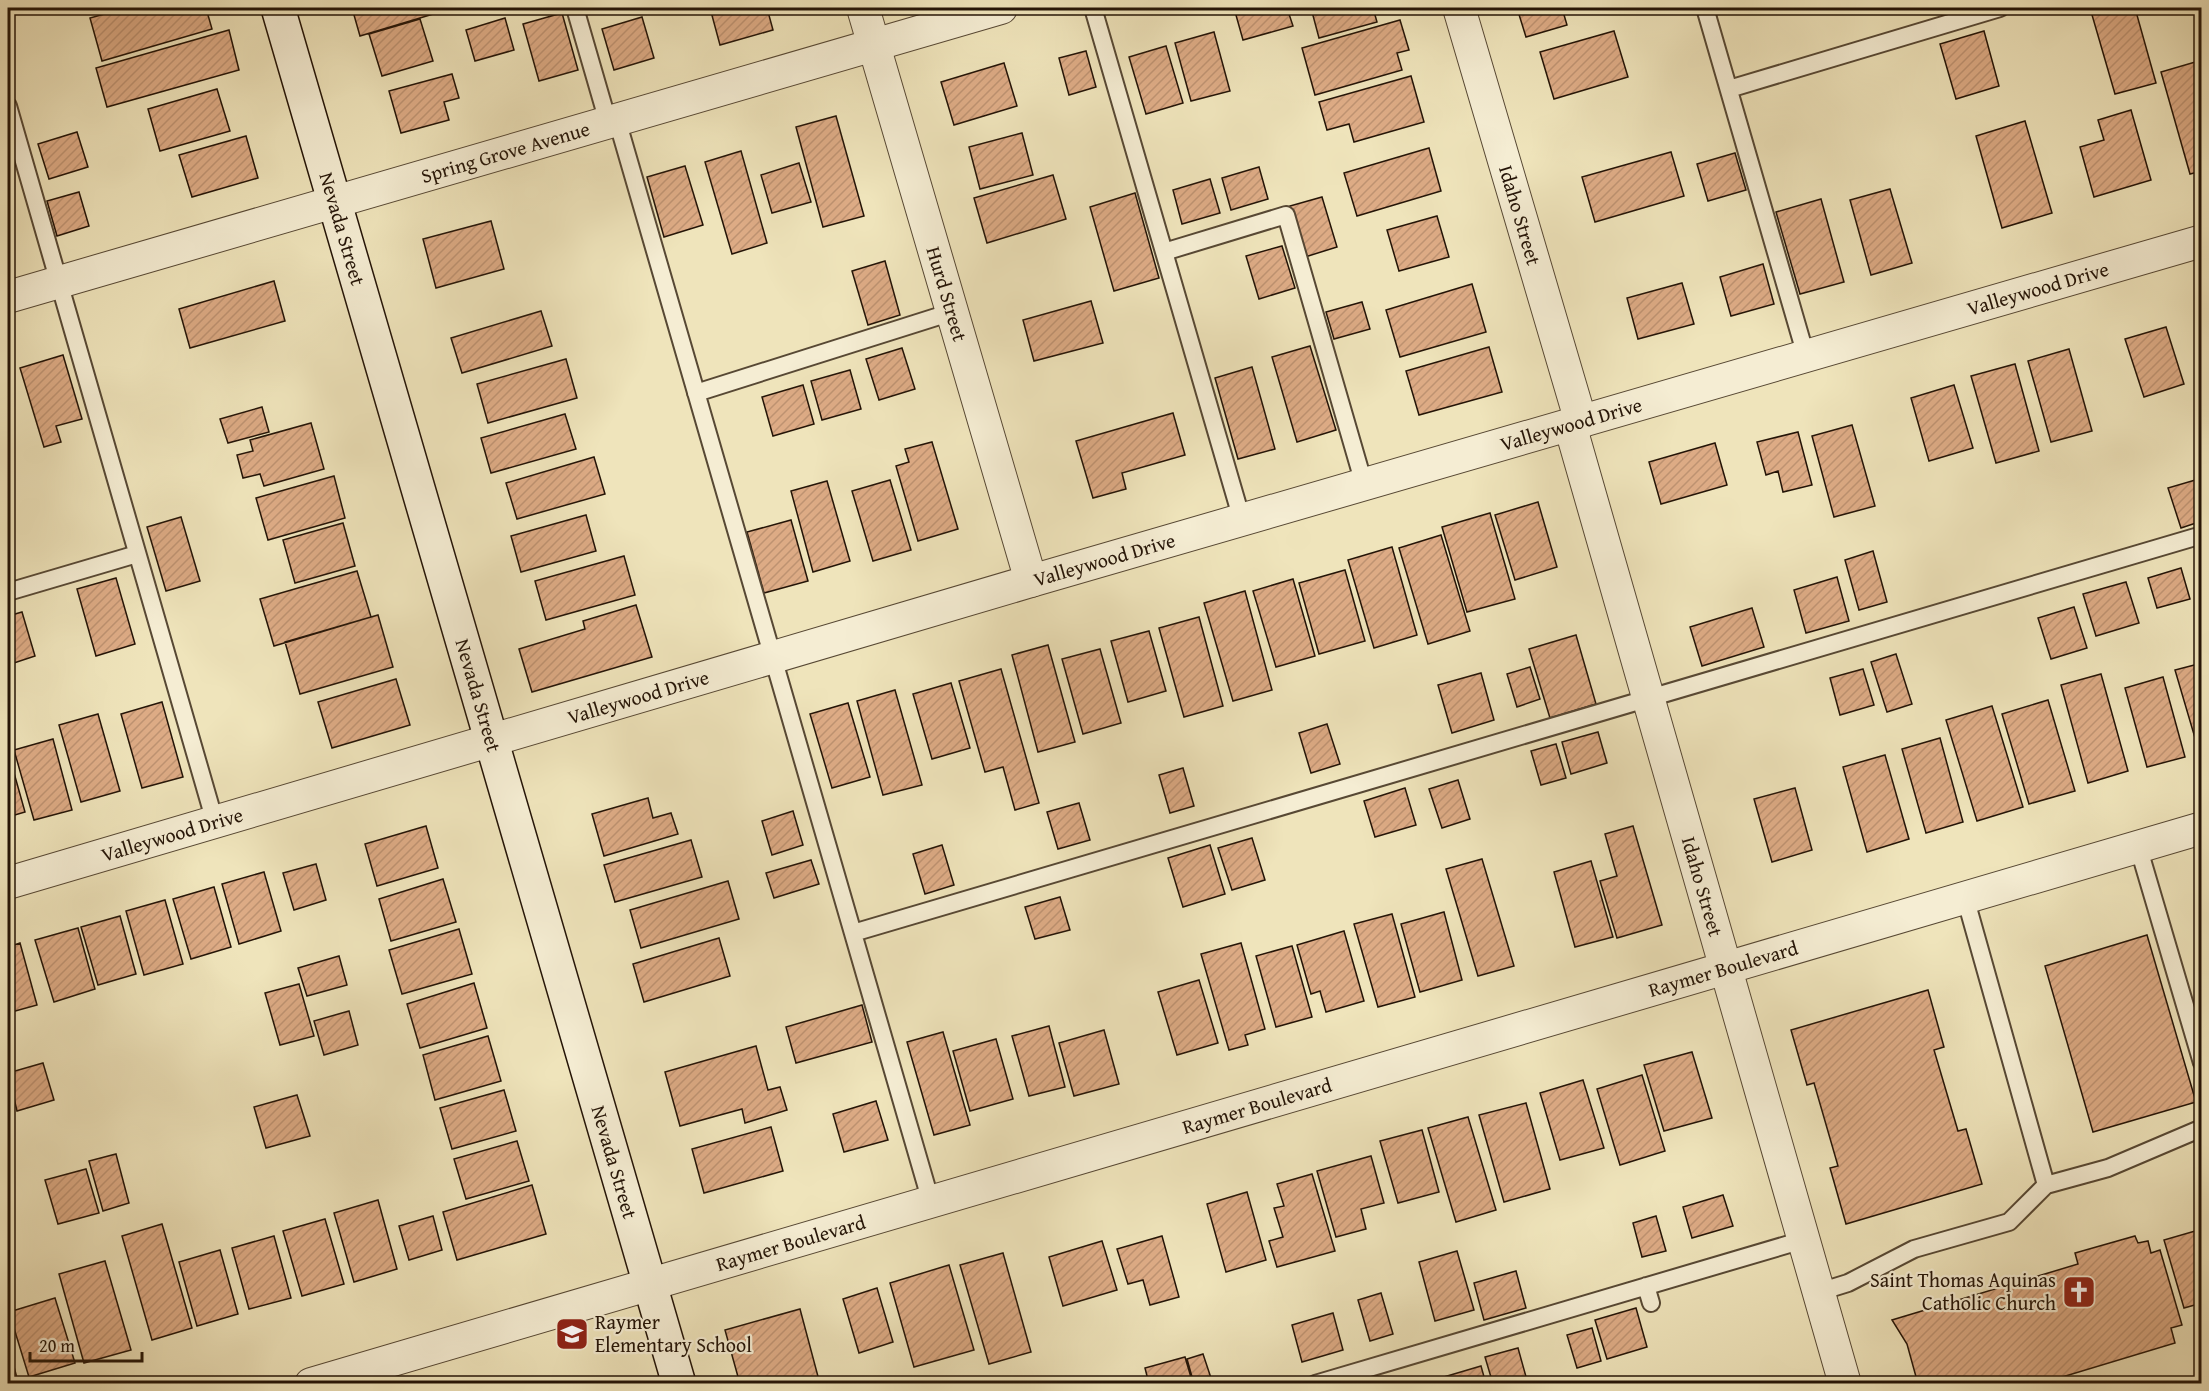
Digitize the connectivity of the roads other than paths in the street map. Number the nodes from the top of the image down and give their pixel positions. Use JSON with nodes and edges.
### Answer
{"nodes":[{"id":1,"x":278,"y":8,"type":"edge"},
{"id":2,"x":575,"y":8,"type":"edge"},
{"id":3,"x":863,"y":8,"type":"edge"},
{"id":4,"x":1001,"y":8,"type":"edge"},
{"id":5,"x":1093,"y":8,"type":"edge"},
{"id":6,"x":1459,"y":8,"type":"edge"},
{"id":7,"x":1705,"y":8,"type":"edge"},
{"id":8,"x":2000,"y":8,"type":"edge"},
{"id":9,"x":874,"y":44,"type":"junction"},
{"id":10,"x":1729,"y":89,"type":"junction"},
{"id":11,"x":8,"y":106,"type":"edge"},
{"id":12,"x":613,"y":121,"type":"junction"},
{"id":13,"x":335,"y":202,"type":"junction"},
{"id":14,"x":2202,"y":241,"type":"edge"},
{"id":15,"x":1164,"y":252,"type":"junction"},
{"id":16,"x":58,"y":282,"type":"junction"},
{"id":17,"x":8,"y":297,"type":"edge"},
{"id":18,"x":952,"y":312,"type":"junction"},
{"id":19,"x":1806,"y":356,"type":"junction"},
{"id":20,"x":696,"y":393,"type":"junction"},
{"id":21,"x":1575,"y":423,"type":"junction"},
{"id":22,"x":1364,"y":484,"type":"junction"},
{"id":23,"x":1242,"y":520,"type":"junction"},
{"id":24,"x":2202,"y":535,"type":"edge"},
{"id":25,"x":137,"y":554,"type":"junction"},
{"id":26,"x":1030,"y":581,"type":"junction"},
{"id":27,"x":8,"y":592,"type":"edge"},
{"id":28,"x":773,"y":658,"type":"junction"},
{"id":29,"x":1648,"y":698,"type":"junction"},
{"id":30,"x":492,"y":741,"type":"junction"},
{"id":31,"x":215,"y":822,"type":"junction"},
{"id":32,"x":2202,"y":828,"type":"edge"},
{"id":33,"x":2138,"y":846,"type":"junction"},
{"id":34,"x":8,"y":883,"type":"edge"},
{"id":35,"x":1965,"y":897,"type":"junction"},
{"id":36,"x":853,"y":933,"type":"junction"},
{"id":37,"x":1725,"y":968,"type":"junction"},
{"id":38,"x":2202,"y":1063,"type":"edge"},
{"id":39,"x":2202,"y":1128,"type":"edge"},
{"id":40,"x":2046,"y":1185,"type":"junction"},
{"id":41,"x":932,"y":1202,"type":"junction"},
{"id":42,"x":1803,"y":1240,"type":"junction"},
{"id":43,"x":650,"y":1285,"type":"junction"},
{"id":44,"x":1646,"y":1286,"type":"junction"},
{"id":45,"x":1819,"y":1292,"type":"junction"},
{"id":46,"x":1651,"y":1304,"type":"dead end"},
{"id":47,"x":311,"y":1383,"type":"edge"},
{"id":48,"x":679,"y":1383,"type":"edge"},
{"id":49,"x":1315,"y":1383,"type":"edge"},
{"id":50,"x":1845,"y":1383,"type":"edge"}],
"edges":[{"from":1,"to":13,"type":"street","name":"Nevada Street"},
{"from":2,"to":12,"type":"lane"},
{"from":3,"to":9,"type":"street","name":"Hurd Street"},
{"from":4,"to":9,"type":"street","name":"Spring Grove Avenue"},
{"from":5,"to":15,"type":"lane"},
{"from":6,"to":21,"type":"street","name":"Idaho Street"},
{"from":7,"to":10,"type":"lane"},
{"from":8,"to":10,"type":"lane"},
{"from":9,"to":12,"type":"street","name":"Spring Grove Avenue"},
{"from":9,"to":18,"type":"street","name":"Hurd Street"},
{"from":10,"to":19,"type":"lane"},
{"from":11,"to":16,"type":"lane"},
{"from":12,"to":13,"type":"street","name":"Spring Grove Avenue"},
{"from":12,"to":20,"type":"lane"},
{"from":13,"to":16,"type":"street","name":"Spring Grove Avenue"},
{"from":13,"to":30,"type":"street","name":"Nevada Street"},
{"from":14,"to":19,"type":"street","name":"Valleywood Drive"},
{"from":15,"to":22,"type":"lane"},
{"from":15,"to":23,"type":"lane"},
{"from":16,"to":17,"type":"street","name":"Spring Grove Avenue"},
{"from":16,"to":25,"type":"lane"},
{"from":18,"to":20,"type":"lane"},
{"from":18,"to":26,"type":"street","name":"Hurd Street"},
{"from":19,"to":21,"type":"street","name":"Valleywood Drive"},
{"from":20,"to":28,"type":"lane"},
{"from":21,"to":22,"type":"street","name":"Valleywood Drive"},
{"from":21,"to":29,"type":"street","name":"Idaho Street"},
{"from":22,"to":23,"type":"street","name":"Valleywood Drive"},
{"from":23,"to":26,"type":"street","name":"Valleywood Drive"},
{"from":24,"to":29,"type":"lane"},
{"from":25,"to":27,"type":"lane"},
{"from":25,"to":31,"type":"lane"},
{"from":26,"to":28,"type":"street","name":"Valleywood Drive"},
{"from":28,"to":30,"type":"street","name":"Valleywood Drive"},
{"from":28,"to":36,"type":"lane"},
{"from":29,"to":36,"type":"lane"},
{"from":29,"to":37,"type":"street","name":"Idaho Street"},
{"from":30,"to":31,"type":"street","name":"Valleywood Drive"},
{"from":30,"to":43,"type":"street","name":"Nevada Street"},
{"from":31,"to":34,"type":"street","name":"Valleywood Drive"},
{"from":32,"to":33,"type":"street","name":"Raymer Boulevard"},
{"from":33,"to":35,"type":"street","name":"Raymer Boulevard"},
{"from":33,"to":38,"type":"lane"},
{"from":35,"to":37,"type":"street","name":"Raymer Boulevard"},
{"from":35,"to":40,"type":"lane"},
{"from":36,"to":41,"type":"lane"},
{"from":37,"to":41,"type":"street","name":"Raymer Boulevard"},
{"from":37,"to":42,"type":"street","name":"Idaho Street"},
{"from":39,"to":40,"type":"lane"},
{"from":40,"to":45,"type":"lane"},
{"from":41,"to":43,"type":"street","name":"Raymer Boulevard"},
{"from":42,"to":44,"type":"lane"},
{"from":42,"to":45,"type":"street","name":"Idaho Street"},
{"from":43,"to":47,"type":"street","name":"Raymer Boulevard"},
{"from":43,"to":48,"type":"street","name":"Nevada Street"},
{"from":44,"to":46,"type":"lane"},
{"from":44,"to":49,"type":"lane"},
{"from":45,"to":50,"type":"street","name":"Idaho Street"}]}
